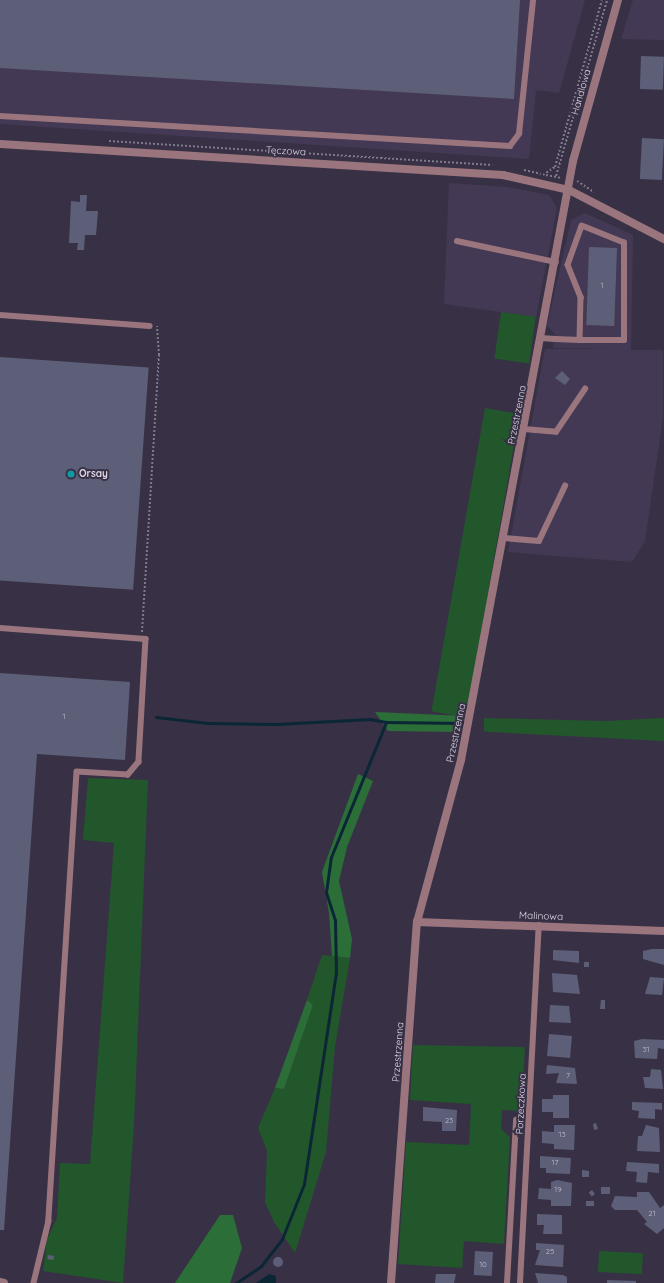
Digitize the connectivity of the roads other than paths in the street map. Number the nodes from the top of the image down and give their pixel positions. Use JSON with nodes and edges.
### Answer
{"nodes":[{"id":1,"x":533,"y":0,"type":"edge"},
{"id":2,"x":618,"y":0,"type":"edge"},
{"id":3,"x":0,"y":116,"type":"edge"},
{"id":4,"x":0,"y":144,"type":"edge"},
{"id":5,"x":569,"y":190,"type":"junction"},
{"id":6,"x":664,"y":239,"type":"edge"},
{"id":7,"x":457,"y":241,"type":"dead end"},
{"id":8,"x":556,"y":262,"type":"junction"},
{"id":9,"x":0,"y":315,"type":"edge"},
{"id":10,"x":150,"y":326,"type":"road end"},
{"id":11,"x":541,"y":338,"type":"junction"},
{"id":12,"x":580,"y":340,"type":"junction"},
{"id":13,"x":585,"y":389,"type":"dead end"},
{"id":14,"x":524,"y":429,"type":"junction"},
{"id":15,"x":565,"y":486,"type":"dead end"},
{"id":16,"x":504,"y":538,"type":"junction"},
{"id":17,"x":0,"y":628,"type":"edge"},
{"id":18,"x":417,"y":922,"type":"junction"},
{"id":19,"x":539,"y":926,"type":"junction"},
{"id":20,"x":664,"y":931,"type":"edge"},
{"id":21,"x":516,"y":1120,"type":"dead end"},
{"id":22,"x":0,"y":1282,"type":"edge"},
{"id":23,"x":4,"y":1283,"type":"edge"},
{"id":24,"x":34,"y":1283,"type":"edge"},
{"id":25,"x":391,"y":1283,"type":"edge"},
{"id":26,"x":507,"y":1283,"type":"edge"},
{"id":27,"x":520,"y":1283,"type":"edge"}],
"edges":[{"from":1,"to":3,"type":"lane"},
{"from":2,"to":5,"type":"street","name":"Handlowa"},
{"from":4,"to":5,"type":"street","name":"Tęczowa"},
{"from":5,"to":6,"type":"street","name":"Tęczowa"},
{"from":5,"to":8,"type":"street","name":"Przestrzenna"},
{"from":7,"to":8,"type":"lane"},
{"from":8,"to":11,"type":"street","name":"Przestrzenna"},
{"from":9,"to":10,"type":"lane"},
{"from":11,"to":12,"type":"lane"},
{"from":11,"to":14,"type":"street","name":"Przestrzenna"},
{"from":12,"to":12,"type":"lane"},
{"from":13,"to":14,"type":"lane"},
{"from":14,"to":16,"type":"street","name":"Przestrzenna"},
{"from":15,"to":16,"type":"lane"},
{"from":16,"to":18,"type":"street","name":"Przestrzenna"},
{"from":17,"to":24,"type":"lane"},
{"from":18,"to":19,"type":"street","name":"Malinowa"},
{"from":18,"to":25,"type":"street","name":"Przestrzenna"},
{"from":19,"to":20,"type":"street","name":"Malinowa"},
{"from":19,"to":27,"type":"lane","name":"Porzeczkowa"},
{"from":21,"to":26,"type":"lane"},
{"from":22,"to":23,"type":"street"}]}
